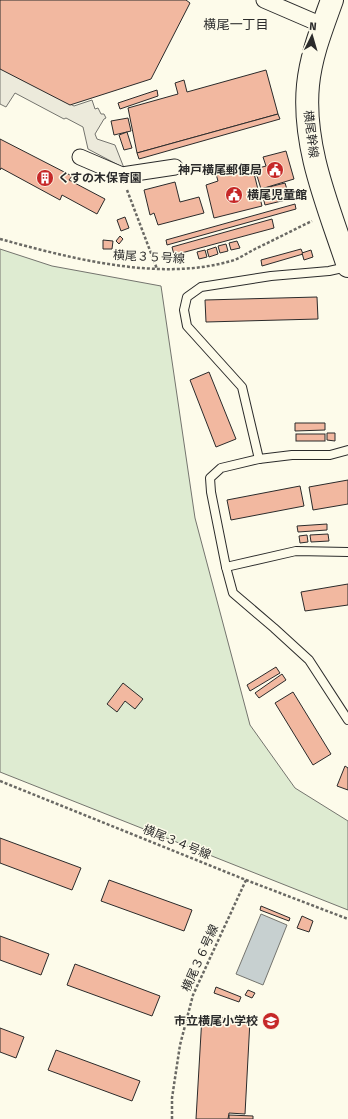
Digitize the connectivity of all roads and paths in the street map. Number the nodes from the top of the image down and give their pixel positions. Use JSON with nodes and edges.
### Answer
{"nodes":[{"id":1,"x":264,"y":0,"type":"edge"},
{"id":2,"x":332,"y":0,"type":"edge"},
{"id":3,"x":322,"y":26,"type":"junction"},
{"id":4,"x":80,"y":157,"type":"dead end"},
{"id":5,"x":175,"y":167,"type":"dead end"},
{"id":6,"x":122,"y":175,"type":"junction"},
{"id":7,"x":314,"y":220,"type":"dead end"},
{"id":8,"x":0,"y":239,"type":"edge"},
{"id":9,"x":348,"y":266,"type":"edge"},
{"id":10,"x":157,"y":269,"type":"junction"},
{"id":11,"x":348,"y":450,"type":"edge"},
{"id":12,"x":259,"y":459,"type":"junction"},
{"id":13,"x":348,"y":552,"type":"edge"},
{"id":14,"x":226,"y":568,"type":"junction"},
{"id":15,"x":348,"y":720,"type":"edge"},
{"id":16,"x":0,"y":781,"type":"edge"},
{"id":17,"x":246,"y":880,"type":"junction"},
{"id":18,"x":348,"y":919,"type":"edge"},
{"id":19,"x":172,"y":1119,"type":"edge"}],
"edges":[{"from":1,"to":3,"type":"street"},
{"from":2,"to":3,"type":"street","name":"横尾幹線"},
{"from":3,"to":9,"type":"street","name":"横尾幹線"},
{"from":4,"to":6,"type":"street"},
{"from":5,"to":6,"type":"street"},
{"from":6,"to":10,"type":"path"},
{"from":7,"to":10,"type":"path","name":"横尾３５号線"},
{"from":8,"to":10,"type":"path","name":"横尾３５号線"},
{"from":9,"to":12,"type":"lane"},
{"from":11,"to":12,"type":"lane"},
{"from":12,"to":14,"type":"lane"},
{"from":13,"to":14,"type":"lane"},
{"from":14,"to":15,"type":"lane"},
{"from":16,"to":17,"type":"path","name":"横尾３４号線"},
{"from":17,"to":18,"type":"path","name":"横尾３４号線"},
{"from":17,"to":19,"type":"path","name":"横尾３６号線"}]}
